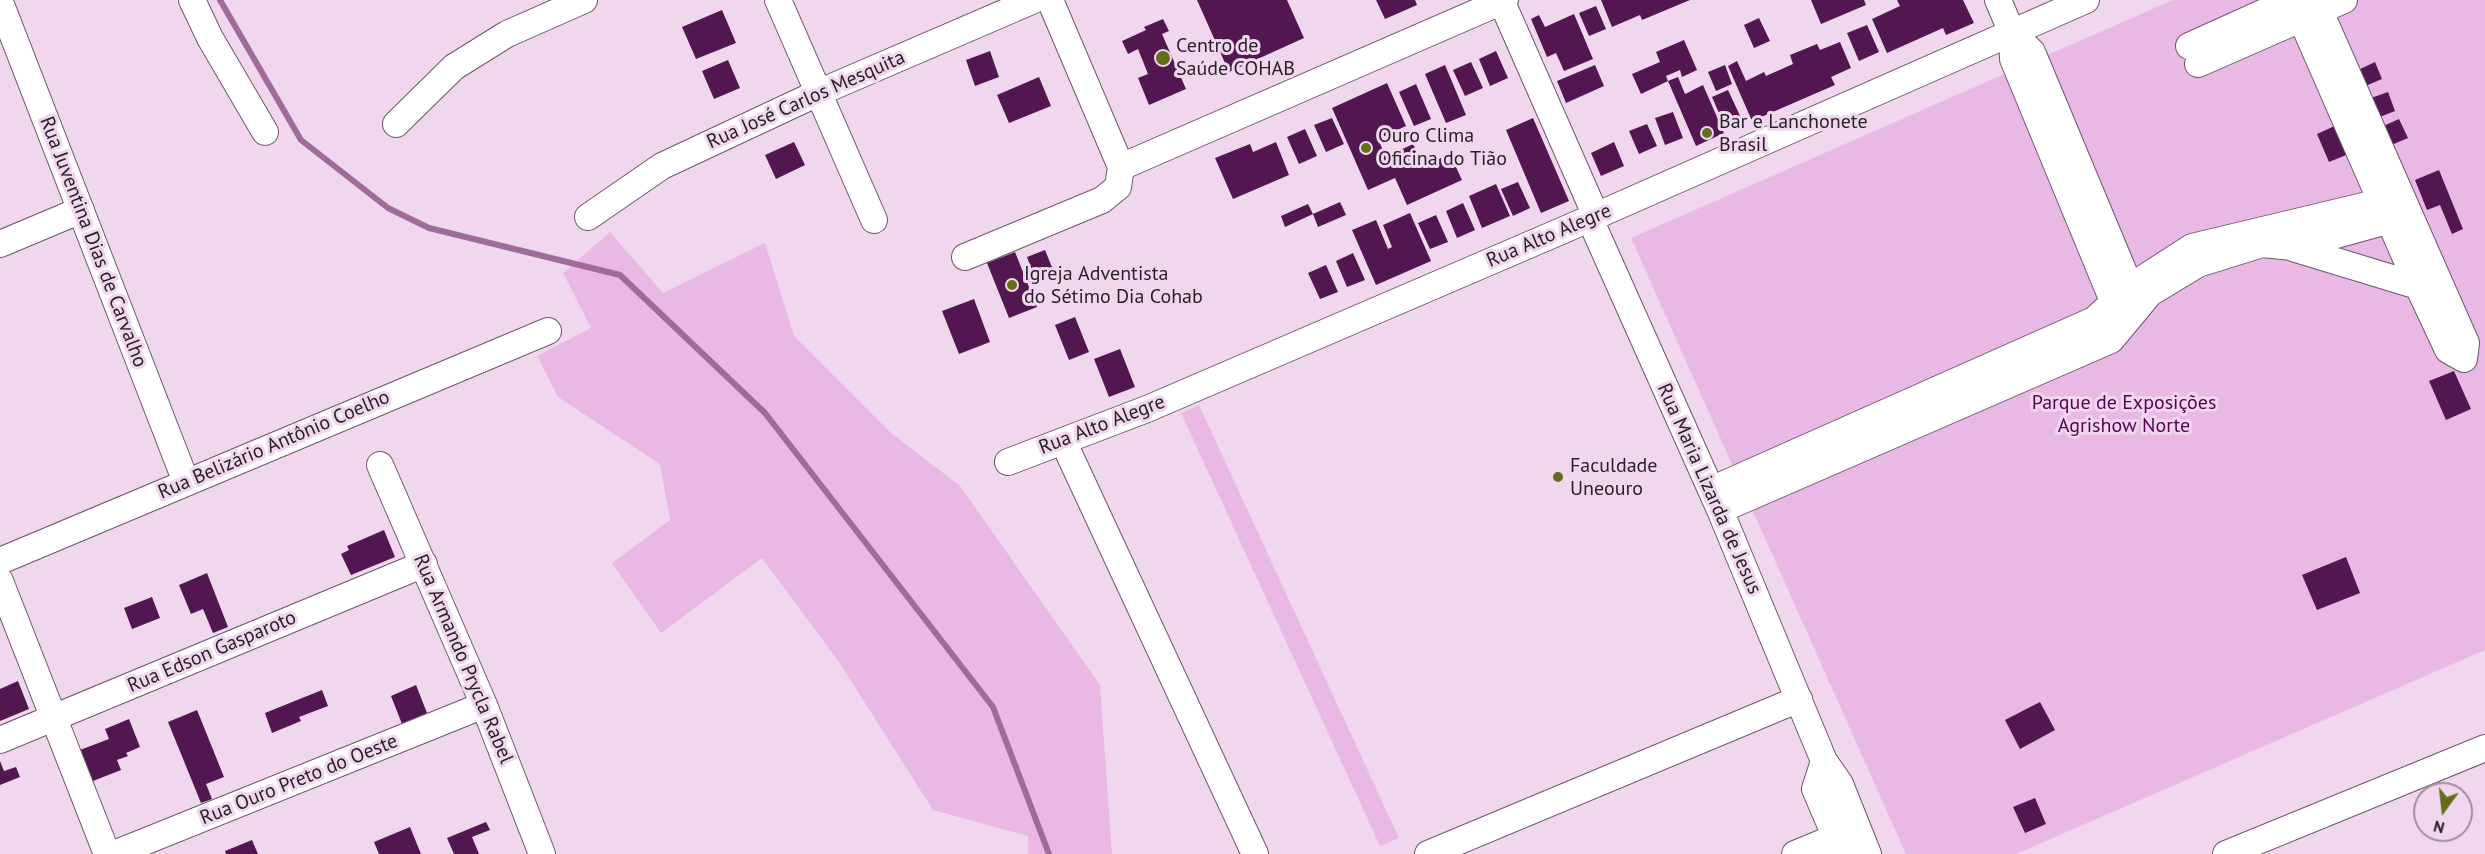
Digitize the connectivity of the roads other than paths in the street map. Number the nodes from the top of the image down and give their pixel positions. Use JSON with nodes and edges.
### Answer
{"nodes":[{"id":1,"x":192,"y":0,"type":"edge"},
{"id":2,"x":584,"y":0,"type":"edge"},
{"id":3,"x":778,"y":0,"type":"edge"},
{"id":4,"x":1034,"y":0,"type":"edge"},
{"id":5,"x":1050,"y":0,"type":"edge"},
{"id":6,"x":1503,"y":0,"type":"edge"},
{"id":7,"x":1998,"y":0,"type":"edge"},
{"id":8,"x":2086,"y":0,"type":"edge"},
{"id":9,"x":2344,"y":0,"type":"edge"},
{"id":10,"x":0,"y":2,"type":"edge"},
{"id":11,"x":2305,"y":6,"type":"edge"},
{"id":12,"x":2012,"y":33,"type":"junction"},
{"id":13,"x":2194,"y":55,"type":"dead end"},
{"id":14,"x":818,"y":93,"type":"junction"},
{"id":15,"x":396,"y":124,"type":"dead end"},
{"id":16,"x":266,"y":132,"type":"dead end"},
{"id":17,"x":1121,"y":167,"type":"junction"},
{"id":18,"x":2395,"y":208,"type":"junction"},
{"id":19,"x":81,"y":210,"type":"junction"},
{"id":20,"x":588,"y":217,"type":"dead end"},
{"id":21,"x":1593,"y":217,"type":"junction"},
{"id":22,"x":873,"y":220,"type":"dead end"},
{"id":23,"x":0,"y":244,"type":"edge"},
{"id":24,"x":2293,"y":248,"type":"junction"},
{"id":25,"x":965,"y":257,"type":"dead end"},
{"id":26,"x":2418,"y":286,"type":"junction"},
{"id":27,"x":2129,"y":300,"type":"junction"},
{"id":28,"x":548,"y":331,"type":"dead end"},
{"id":29,"x":1063,"y":441,"type":"junction"},
{"id":30,"x":1008,"y":462,"type":"dead end"},
{"id":31,"x":380,"y":465,"type":"dead end"},
{"id":32,"x":186,"y":482,"type":"junction"},
{"id":33,"x":1715,"y":500,"type":"junction"},
{"id":34,"x":0,"y":561,"type":"edge"},
{"id":35,"x":424,"y":564,"type":"junction"},
{"id":36,"x":0,"y":581,"type":"edge"},
{"id":37,"x":1799,"y":699,"type":"junction"},
{"id":38,"x":484,"y":705,"type":"junction"},
{"id":39,"x":54,"y":718,"type":"junction"},
{"id":40,"x":0,"y":740,"type":"edge"},
{"id":41,"x":2485,"y":748,"type":"edge"},
{"id":42,"x":1824,"y":761,"type":"junction"},
{"id":43,"x":1840,"y":846,"type":"edge"},
{"id":44,"x":537,"y":852,"type":"edge"},
{"id":45,"x":107,"y":854,"type":"edge"},
{"id":46,"x":114,"y":854,"type":"edge"},
{"id":47,"x":1255,"y":854,"type":"edge"},
{"id":48,"x":1428,"y":854,"type":"edge"},
{"id":49,"x":1795,"y":854,"type":"edge"},
{"id":50,"x":1868,"y":854,"type":"edge"},
{"id":51,"x":2226,"y":854,"type":"edge"}],
"edges":[{"from":1,"to":16,"type":"street"},
{"from":2,"to":15,"type":"street"},
{"from":3,"to":14,"type":"street"},
{"from":4,"to":14,"type":"street","name":"Rua José Carlos Mesquita"},
{"from":5,"to":17,"type":"street"},
{"from":6,"to":17,"type":"street"},
{"from":6,"to":21,"type":"street","name":"Rua Maria Lizarda de Jesus"},
{"from":7,"to":12,"type":"street"},
{"from":8,"to":12,"type":"street","name":"Rua Alto Alegre"},
{"from":9,"to":11,"type":"street"},
{"from":10,"to":19,"type":"street","name":"Rua Juventina Dias de Carvalho"},
{"from":11,"to":13,"type":"street"},
{"from":11,"to":18,"type":"street"},
{"from":12,"to":21,"type":"street","name":"Rua Alto Alegre"},
{"from":12,"to":27,"type":"street"},
{"from":14,"to":20,"type":"street","name":"Rua José Carlos Mesquita"},
{"from":14,"to":22,"type":"street"},
{"from":17,"to":25,"type":"street"},
{"from":18,"to":24,"type":"street"},
{"from":18,"to":26,"type":"street"},
{"from":18,"to":26,"type":"street"},
{"from":18,"to":27,"type":"street"},
{"from":19,"to":23,"type":"street"},
{"from":19,"to":32,"type":"street","name":"Rua Juventina Dias de Carvalho"},
{"from":21,"to":29,"type":"street","name":"Rua Alto Alegre"},
{"from":21,"to":33,"type":"street","name":"Rua Maria Lizarda de Jesus"},
{"from":24,"to":26,"type":"street"},
{"from":24,"to":27,"type":"street"},
{"from":27,"to":33,"type":"street"},
{"from":28,"to":32,"type":"street","name":"Rua Belizário Antônio Coelho"},
{"from":29,"to":30,"type":"street","name":"Rua Alto Alegre"},
{"from":29,"to":47,"type":"street"},
{"from":31,"to":35,"type":"street","name":"Rua Armando Prycla Rabel"},
{"from":32,"to":34,"type":"street","name":"Rua Belizário Antônio Coelho"},
{"from":33,"to":37,"type":"street","name":"Rua Maria Lizarda de Jesus"},
{"from":35,"to":38,"type":"street","name":"Rua Armando Prycla Rabel"},
{"from":35,"to":39,"type":"street","name":"Rua Edson Gasparoto"},
{"from":36,"to":39,"type":"street"},
{"from":37,"to":42,"type":"street","name":"Rua Maria Lizarda de Jesus"},
{"from":37,"to":48,"type":"street"},
{"from":38,"to":44,"type":"street","name":"Rua Armando Prycla Rabel"},
{"from":38,"to":46,"type":"street","name":"Rua Ouro Preto do Oeste"},
{"from":39,"to":40,"type":"street","name":"Rua Edson Gasparoto"},
{"from":39,"to":45,"type":"street"},
{"from":41,"to":51,"type":"street"},
{"from":42,"to":43,"type":"street"},
{"from":42,"to":50,"type":"street","name":"Rua Maria Lizarda de Jesus"},
{"from":43,"to":49,"type":"street"}]}
